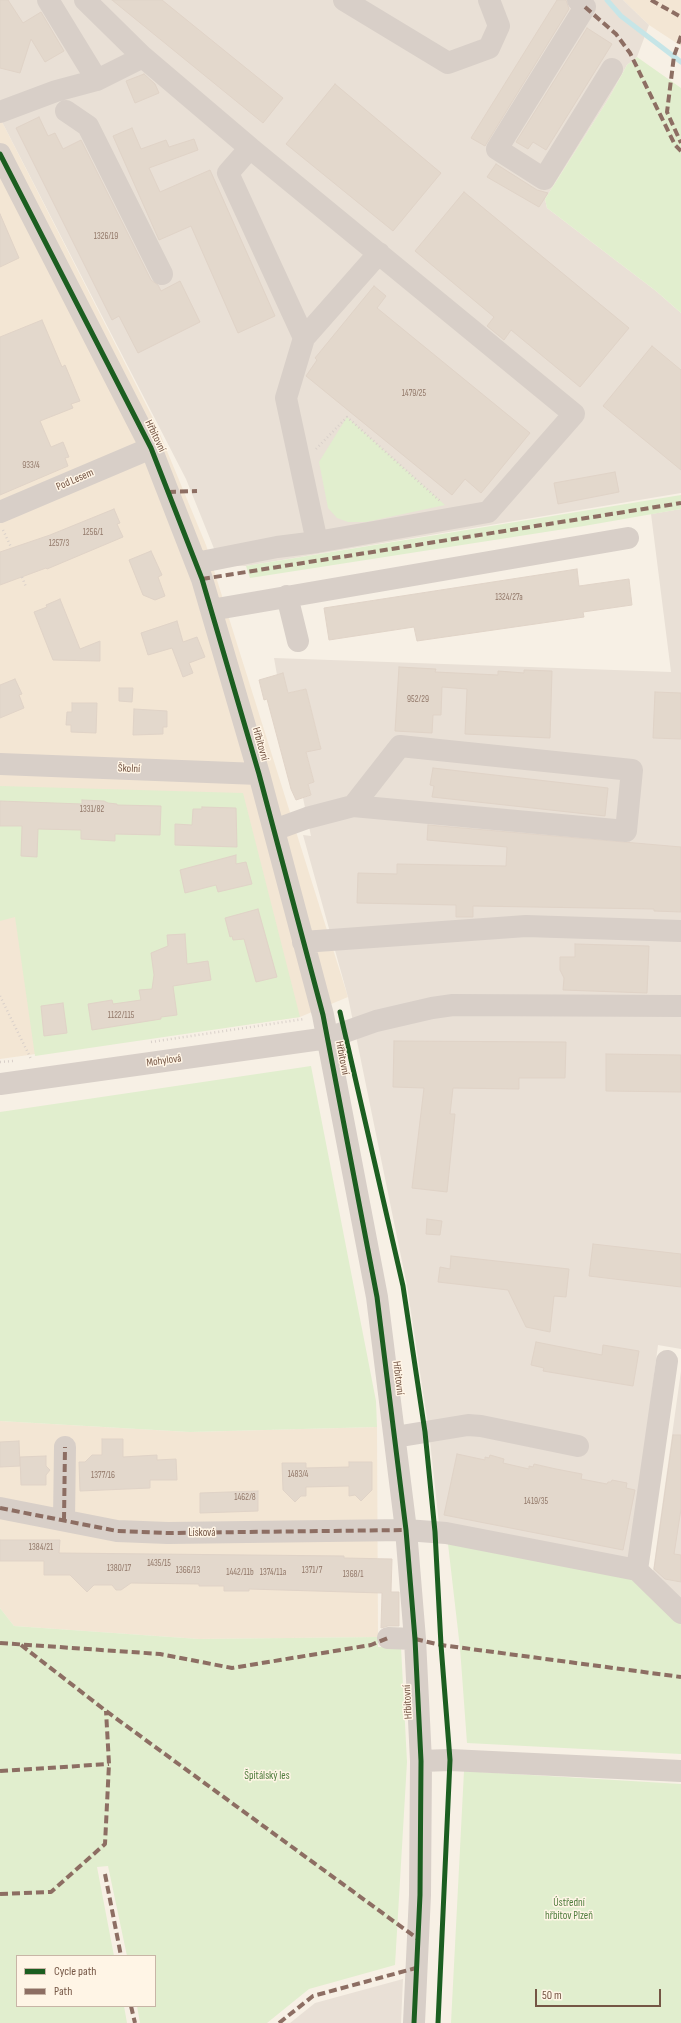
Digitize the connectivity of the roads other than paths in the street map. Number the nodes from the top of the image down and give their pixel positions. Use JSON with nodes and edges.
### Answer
{"nodes":[{"id":1,"x":48,"y":0,"type":"edge"},
{"id":2,"x":85,"y":0,"type":"edge"},
{"id":3,"x":344,"y":0,"type":"edge"},
{"id":4,"x":488,"y":0,"type":"edge"},
{"id":5,"x":578,"y":0,"type":"edge"},
{"id":6,"x":143,"y":57,"type":"junction"},
{"id":7,"x":612,"y":68,"type":"dead end"},
{"id":8,"x":97,"y":80,"type":"junction"},
{"id":9,"x":66,"y":111,"type":"dead end"},
{"id":10,"x":0,"y":112,"type":"edge"},
{"id":11,"x":250,"y":148,"type":"junction"},
{"id":12,"x":0,"y":154,"type":"edge"},
{"id":13,"x":379,"y":253,"type":"junction"},
{"id":14,"x":162,"y":274,"type":"dead end"},
{"id":15,"x":304,"y":338,"type":"junction"},
{"id":16,"x":150,"y":448,"type":"junction"},
{"id":17,"x":0,"y":512,"type":"edge"},
{"id":18,"x":628,"y":538,"type":"dead end"},
{"id":19,"x":317,"y":542,"type":"junction"},
{"id":20,"x":196,"y":563,"type":"junction"},
{"id":21,"x":287,"y":596,"type":"junction"},
{"id":22,"x":211,"y":610,"type":"junction"},
{"id":23,"x":298,"y":641,"type":"dead end"},
{"id":24,"x":0,"y":764,"type":"edge"},
{"id":25,"x":258,"y":774,"type":"junction"},
{"id":26,"x":353,"y":806,"type":"junction"},
{"id":27,"x":274,"y":830,"type":"junction"},
{"id":28,"x":681,"y":931,"type":"edge"},
{"id":29,"x":303,"y":942,"type":"junction"},
{"id":30,"x":681,"y":1006,"type":"edge"},
{"id":31,"x":328,"y":1038,"type":"junction"},
{"id":32,"x":0,"y":1084,"type":"edge"},
{"id":33,"x":667,"y":1361,"type":"dead end"},
{"id":34,"x":395,"y":1437,"type":"junction"},
{"id":35,"x":578,"y":1446,"type":"dead end"},
{"id":36,"x":65,"y":1447,"type":"dead end"},
{"id":37,"x":0,"y":1508,"type":"edge"},
{"id":38,"x":64,"y":1520,"type":"junction"},
{"id":39,"x":406,"y":1530,"type":"junction"},
{"id":40,"x":637,"y":1570,"type":"junction"},
{"id":41,"x":681,"y":1613,"type":"edge"},
{"id":42,"x":388,"y":1638,"type":"dead end"},
{"id":43,"x":415,"y":1639,"type":"junction"},
{"id":44,"x":421,"y":1761,"type":"junction"},
{"id":45,"x":681,"y":1771,"type":"edge"},
{"id":46,"x":414,"y":2023,"type":"edge"}],
"edges":[{"from":1,"to":8,"type":"street"},
{"from":2,"to":6,"type":"street"},
{"from":3,"to":4,"type":"street"},
{"from":5,"to":7,"type":"street"},
{"from":6,"to":8,"type":"street"},
{"from":6,"to":11,"type":"street"},
{"from":8,"to":10,"type":"street"},
{"from":9,"to":14,"type":"street"},
{"from":11,"to":13,"type":"street"},
{"from":11,"to":15,"type":"street"},
{"from":12,"to":16,"type":"street","name":"Hřbitovní"},
{"from":13,"to":15,"type":"street"},
{"from":13,"to":19,"type":"street"},
{"from":15,"to":19,"type":"street"},
{"from":16,"to":17,"type":"street","name":"Pod Lesem"},
{"from":16,"to":20,"type":"street","name":"Hřbitovní"},
{"from":18,"to":21,"type":"street"},
{"from":19,"to":20,"type":"street"},
{"from":20,"to":22,"type":"street","name":"Hřbitovní"},
{"from":21,"to":22,"type":"street"},
{"from":21,"to":23,"type":"street"},
{"from":22,"to":25,"type":"street","name":"Hřbitovní"},
{"from":24,"to":25,"type":"street","name":"Školní"},
{"from":25,"to":27,"type":"street","name":"Hřbitovní"},
{"from":26,"to":26,"type":"street"},
{"from":26,"to":27,"type":"street"},
{"from":27,"to":29,"type":"street","name":"Hřbitovní"},
{"from":28,"to":29,"type":"street"},
{"from":29,"to":31,"type":"street","name":"Hřbitovní"},
{"from":30,"to":31,"type":"street","name":"Mohylová"},
{"from":31,"to":32,"type":"street","name":"Mohylová"},
{"from":31,"to":34,"type":"street","name":"Hřbitovní"},
{"from":33,"to":40,"type":"street"},
{"from":34,"to":35,"type":"street"},
{"from":34,"to":39,"type":"street","name":"Hřbitovní"},
{"from":36,"to":38,"type":"street"},
{"from":37,"to":38,"type":"street","name":"Lísková"},
{"from":38,"to":39,"type":"street","name":"Lísková"},
{"from":39,"to":40,"type":"street","name":"Lísková"},
{"from":39,"to":43,"type":"street","name":"Hřbitovní"},
{"from":40,"to":41,"type":"street"},
{"from":42,"to":43,"type":"street"},
{"from":43,"to":44,"type":"street","name":"Hřbitovní"},
{"from":44,"to":45,"type":"street"},
{"from":44,"to":46,"type":"street","name":"Hřbitovní"}]}
